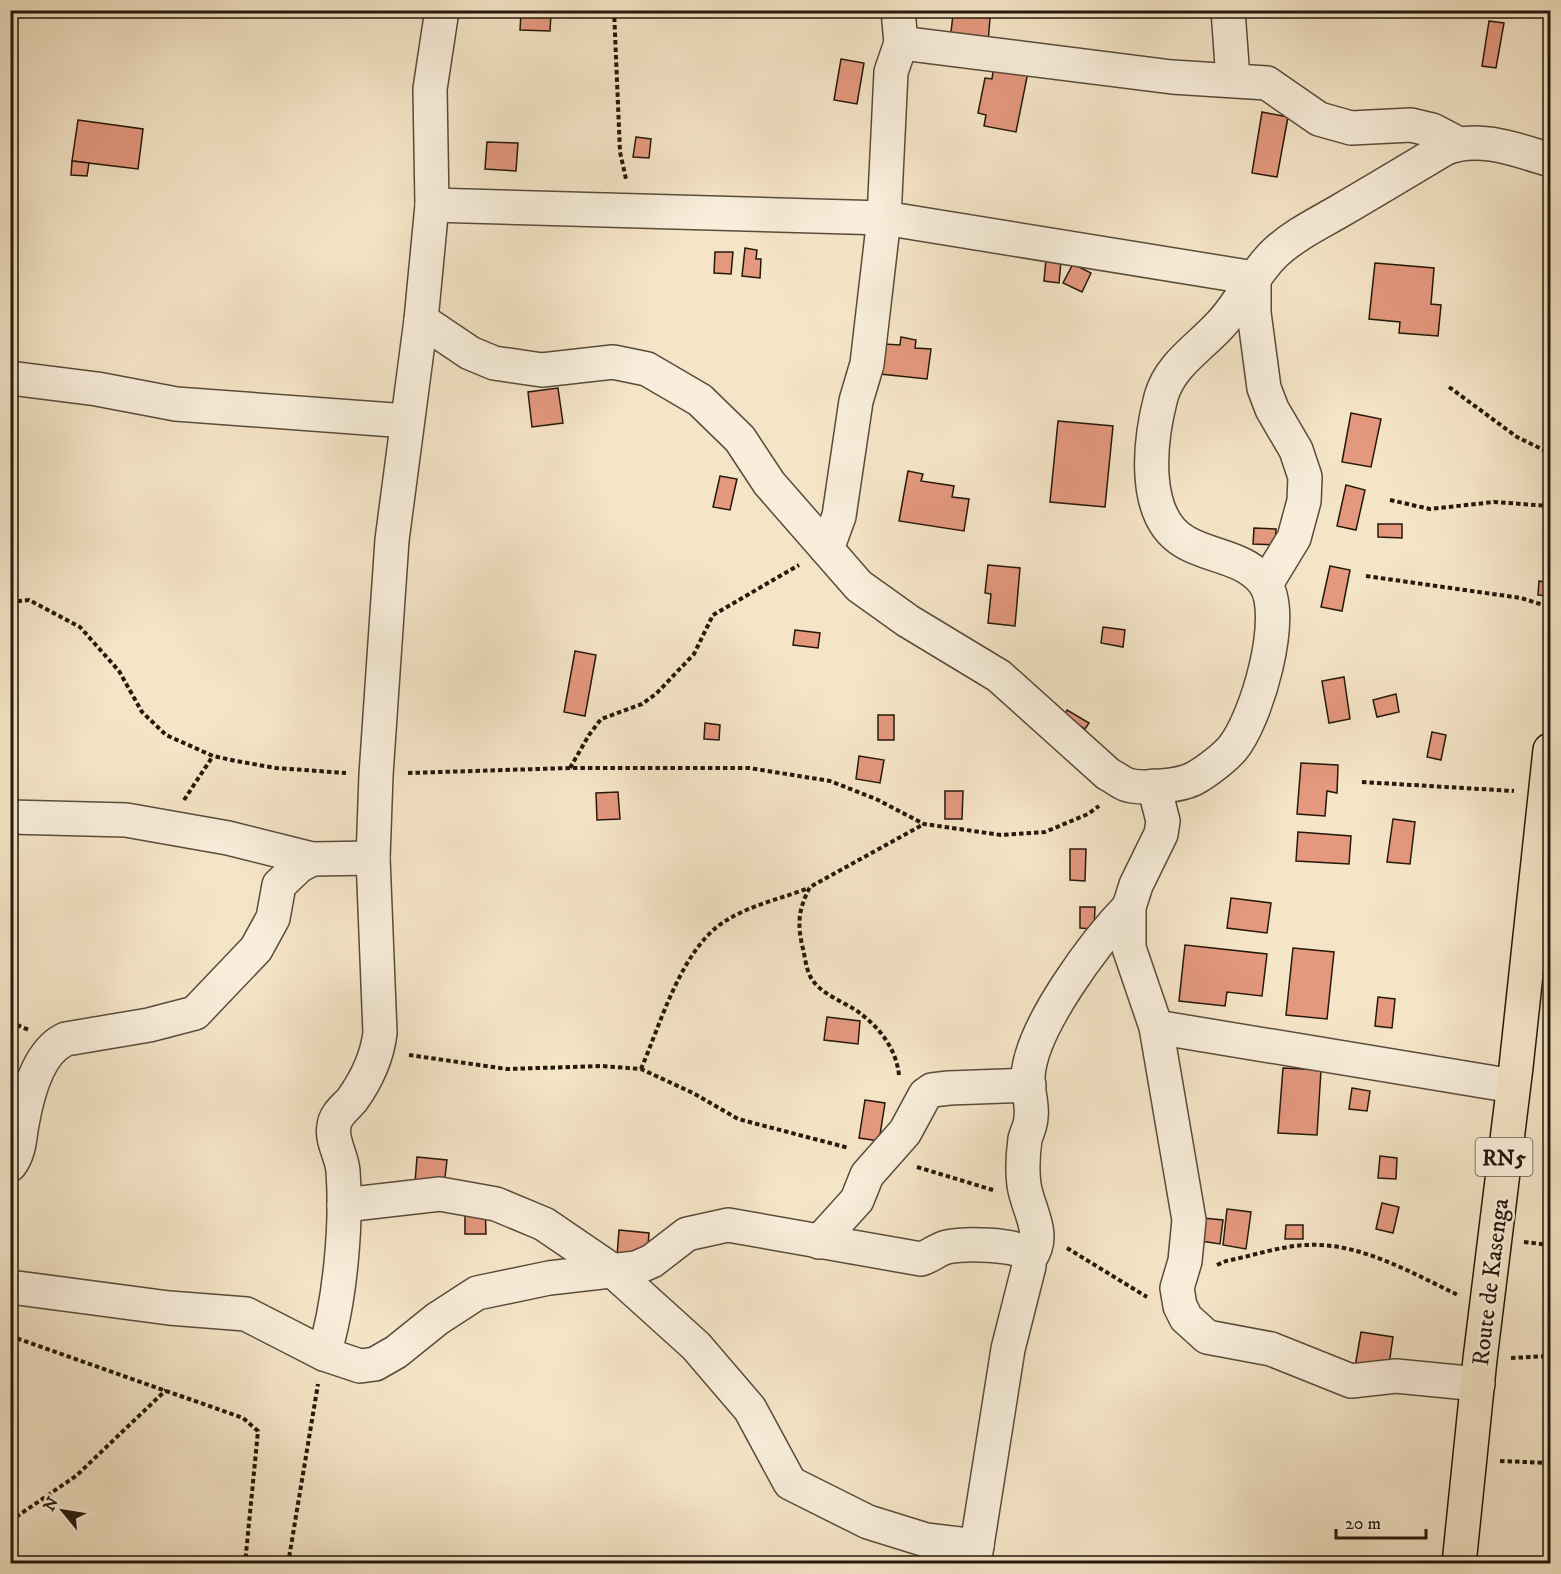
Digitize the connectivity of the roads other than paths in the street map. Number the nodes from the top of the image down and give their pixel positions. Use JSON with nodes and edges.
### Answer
{"nodes":[{"id":1,"x":442,"y":10,"type":"edge"},
{"id":2,"x":898,"y":10,"type":"edge"},
{"id":3,"x":1228,"y":10,"type":"edge"},
{"id":4,"x":901,"y":43,"type":"junction"},
{"id":5,"x":1233,"y":80,"type":"junction"},
{"id":6,"x":1458,"y":143,"type":"junction"},
{"id":7,"x":1551,"y":160,"type":"edge"},
{"id":8,"x":432,"y":205,"type":"junction"},
{"id":9,"x":884,"y":218,"type":"junction"},
{"id":10,"x":1254,"y":278,"type":"junction"},
{"id":11,"x":421,"y":320,"type":"junction"},
{"id":12,"x":10,"y":378,"type":"edge"},
{"id":13,"x":407,"y":422,"type":"junction"},
{"id":14,"x":827,"y":549,"type":"junction"},
{"id":15,"x":1266,"y":584,"type":"junction"},
{"id":16,"x":1551,"y":750,"type":"edge"},
{"id":17,"x":1140,"y":786,"type":"junction"},
{"id":18,"x":10,"y":817,"type":"edge"},
{"id":19,"x":373,"y":858,"type":"junction"},
{"id":20,"x":312,"y":859,"type":"junction"},
{"id":21,"x":1543,"y":885,"type":"edge"},
{"id":22,"x":1129,"y":907,"type":"junction"},
{"id":23,"x":1156,"y":1027,"type":"junction"},
{"id":24,"x":1029,"y":1085,"type":"junction"},
{"id":25,"x":1513,"y":1086,"type":"junction"},
{"id":26,"x":10,"y":1164,"type":"edge"},
{"id":27,"x":857,"y":1200,"type":"junction"},
{"id":28,"x":344,"y":1205,"type":"junction"},
{"id":29,"x":819,"y":1242,"type":"junction"},
{"id":30,"x":859,"y":1249,"type":"junction"},
{"id":31,"x":1030,"y":1258,"type":"junction"},
{"id":32,"x":613,"y":1271,"type":"junction"},
{"id":33,"x":10,"y":1287,"type":"edge"},
{"id":34,"x":324,"y":1354,"type":"junction"},
{"id":35,"x":1479,"y":1372,"type":"junction"},
{"id":36,"x":976,"y":1555,"type":"edge"},
{"id":37,"x":1459,"y":1563,"type":"edge"}],
"edges":[{"from":1,"to":8,"type":"street"},
{"from":2,"to":4,"type":"street"},
{"from":3,"to":5,"type":"street"},
{"from":4,"to":5,"type":"street"},
{"from":4,"to":9,"type":"street"},
{"from":5,"to":6,"type":"street"},
{"from":6,"to":7,"type":"street"},
{"from":6,"to":10,"type":"street"},
{"from":8,"to":9,"type":"street"},
{"from":8,"to":11,"type":"street"},
{"from":9,"to":10,"type":"street"},
{"from":9,"to":14,"type":"street"},
{"from":10,"to":15,"type":"street"},
{"from":10,"to":15,"type":"street"},
{"from":11,"to":13,"type":"street"},
{"from":11,"to":14,"type":"street"},
{"from":12,"to":13,"type":"street"},
{"from":13,"to":19,"type":"street"},
{"from":14,"to":17,"type":"street"},
{"from":15,"to":17,"type":"street"},
{"from":16,"to":21,"type":"highway","name":"Route de Kasenga","number":"RN5"},
{"from":17,"to":22,"type":"street"},
{"from":18,"to":20,"type":"street"},
{"from":19,"to":20,"type":"street"},
{"from":19,"to":28,"type":"street"},
{"from":20,"to":26,"type":"street"},
{"from":21,"to":25,"type":"highway","name":"Route de Kasenga","number":"RN5"},
{"from":22,"to":23,"type":"street"},
{"from":22,"to":24,"type":"street"},
{"from":23,"to":25,"type":"street"},
{"from":23,"to":35,"type":"street"},
{"from":24,"to":27,"type":"street"},
{"from":24,"to":31,"type":"street"},
{"from":25,"to":35,"type":"highway","name":"Route de Kasenga","number":"RN5"},
{"from":27,"to":29,"type":"street"},
{"from":27,"to":30,"type":"street"},
{"from":28,"to":32,"type":"street"},
{"from":28,"to":34,"type":"street"},
{"from":29,"to":30,"type":"street"},
{"from":29,"to":32,"type":"street"},
{"from":30,"to":31,"type":"street"},
{"from":31,"to":36,"type":"street"},
{"from":32,"to":34,"type":"street"},
{"from":32,"to":36,"type":"street"},
{"from":33,"to":34,"type":"street"},
{"from":35,"to":37,"type":"highway","name":"Route de Kasenga","number":"RN5"}]}
